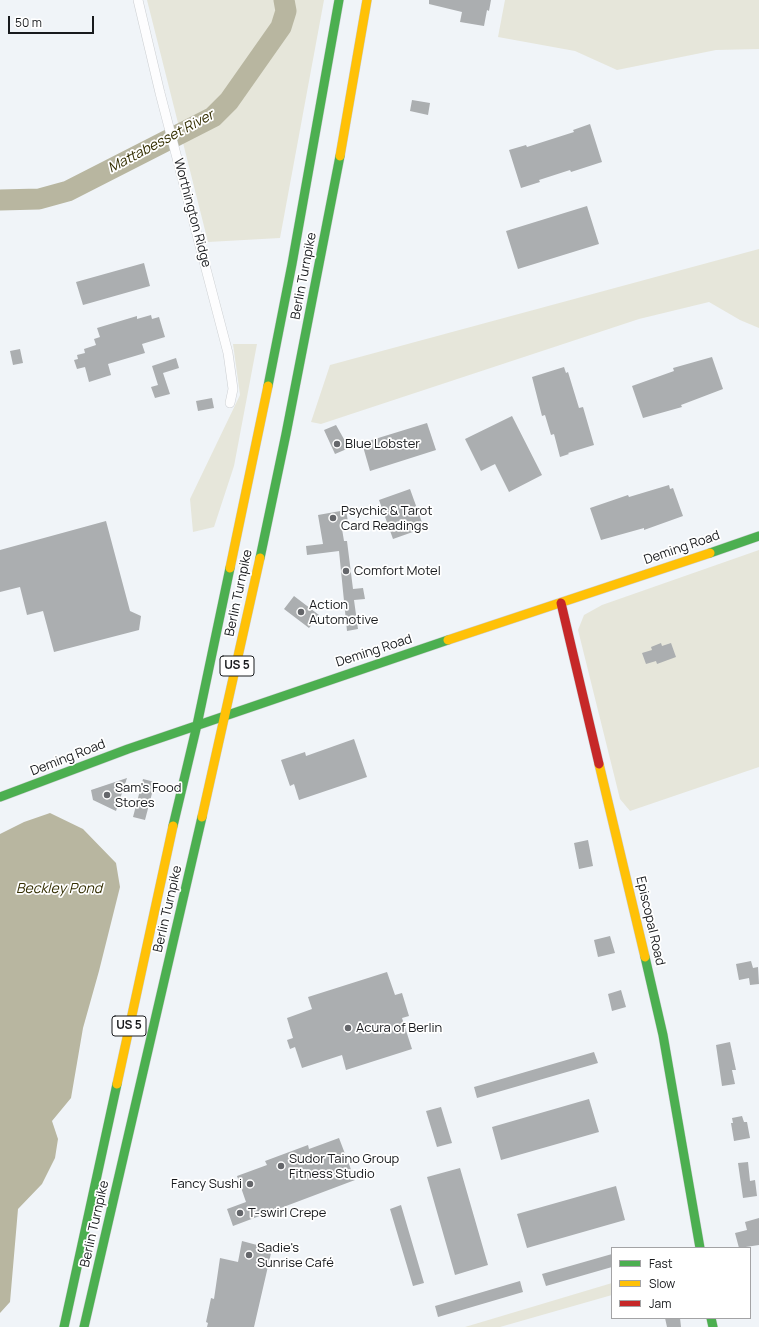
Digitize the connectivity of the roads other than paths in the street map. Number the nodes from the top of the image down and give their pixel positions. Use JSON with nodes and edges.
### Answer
{"nodes":[{"id":1,"x":138,"y":0,"type":"edge"},
{"id":2,"x":339,"y":0,"type":"edge"},
{"id":3,"x":367,"y":0,"type":"edge"},
{"id":4,"x":230,"y":403,"type":"dead end"},
{"id":5,"x":759,"y":536,"type":"edge"},
{"id":6,"x":561,"y":603,"type":"junction"},
{"id":7,"x":226,"y":715,"type":"junction"},
{"id":8,"x":197,"y":725,"type":"junction"},
{"id":9,"x":0,"y":797,"type":"edge"},
{"id":10,"x":700,"y":1247,"type":"edge"},
{"id":11,"x":64,"y":1327,"type":"edge"},
{"id":12,"x":84,"y":1327,"type":"edge"}],
"edges":[{"from":1,"to":4,"type":"street","name":"Worthington Ridge"},
{"from":2,"to":8,"type":"main road","name":"Berlin Turnpike","number":"US 5"},
{"from":3,"to":7,"type":"main road","name":"Berlin Turnpike","number":"US 5"},
{"from":5,"to":6,"type":"main road","name":"Deming Road"},
{"from":6,"to":7,"type":"main road","name":"Deming Road"},
{"from":6,"to":10,"type":"main road","name":"Episcopal Road"},
{"from":7,"to":8,"type":"main road","name":"Deming Road"},
{"from":7,"to":12,"type":"main road","name":"Berlin Turnpike","number":"US 5"},
{"from":8,"to":9,"type":"main road","name":"Deming Road"},
{"from":8,"to":11,"type":"main road","name":"Berlin Turnpike","number":"US 5"}]}
